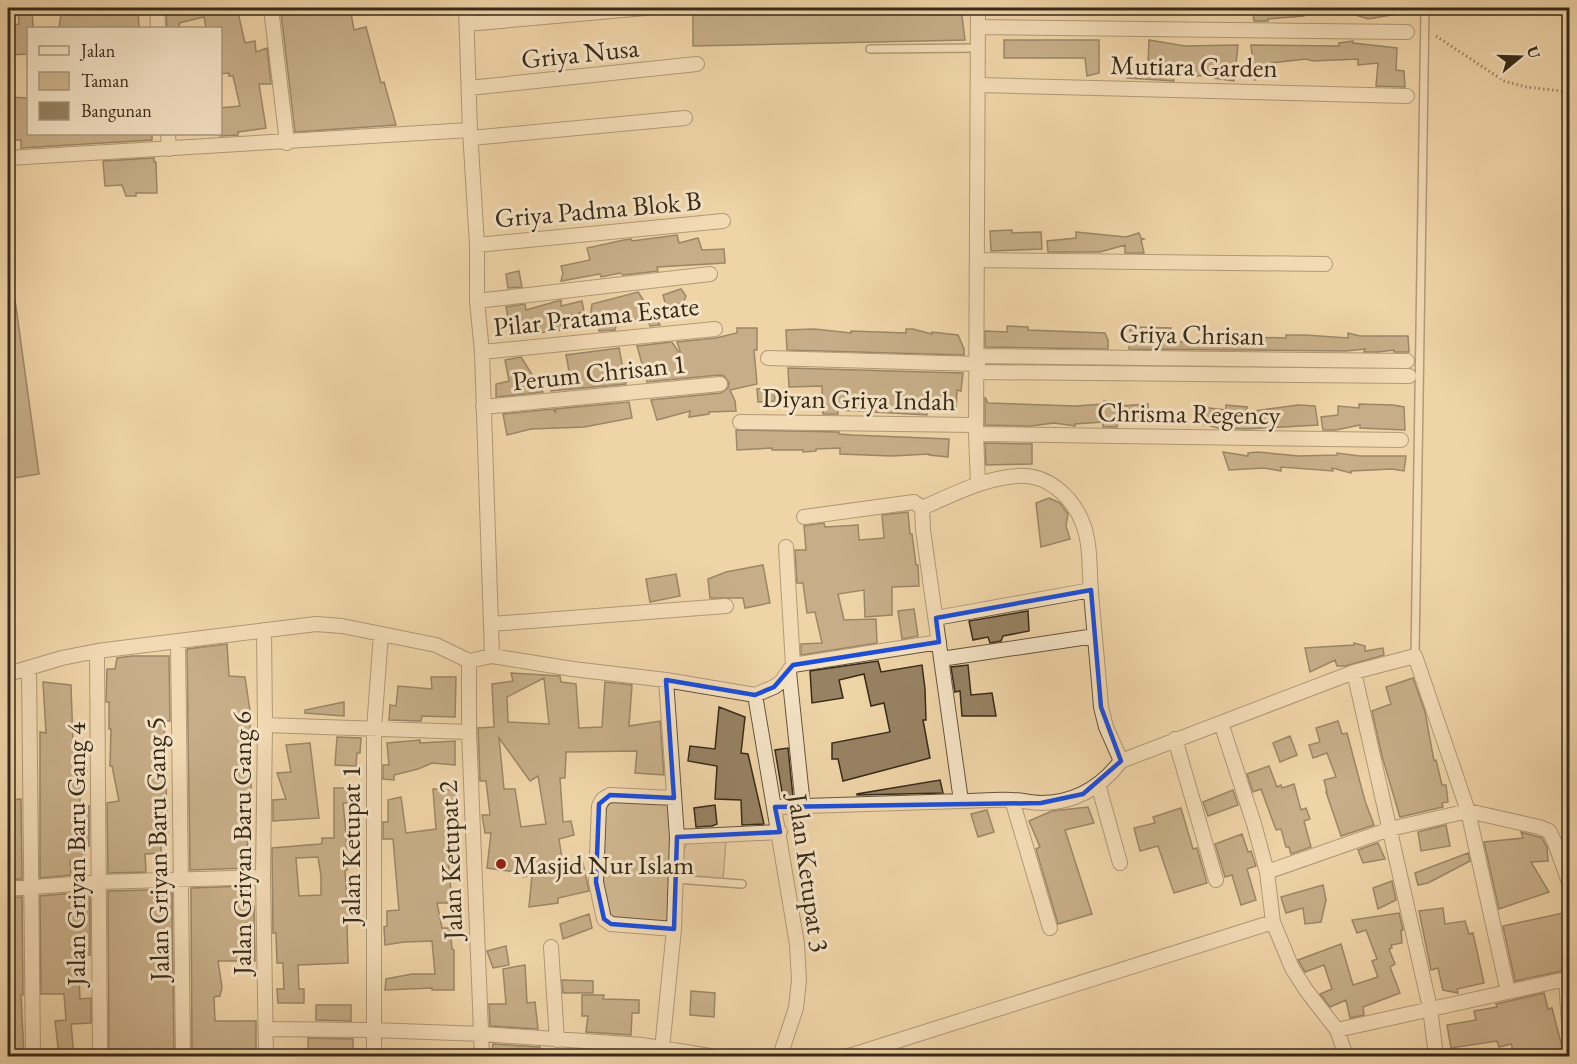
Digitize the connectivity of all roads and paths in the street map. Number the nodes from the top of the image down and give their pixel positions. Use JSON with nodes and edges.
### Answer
{"nodes":[{"id":1,"x":157,"y":8,"type":"edge"},
{"id":2,"x":271,"y":8,"type":"edge"},
{"id":3,"x":466,"y":8,"type":"edge"},
{"id":4,"x":649,"y":8,"type":"edge"},
{"id":5,"x":978,"y":8,"type":"edge"},
{"id":6,"x":1425,"y":8,"type":"edge"},
{"id":7,"x":467,"y":24,"type":"junction"},
{"id":8,"x":158,"y":27,"type":"edge"},
{"id":9,"x":978,"y":27,"type":"junction"},
{"id":10,"x":1425,"y":29,"type":"junction"},
{"id":11,"x":1407,"y":32,"type":"dead end"},
{"id":12,"x":978,"y":48,"type":"junction"},
{"id":13,"x":870,"y":49,"type":"dead end"},
{"id":14,"x":697,"y":64,"type":"dead end"},
{"id":15,"x":979,"y":85,"type":"junction"},
{"id":16,"x":469,"y":88,"type":"junction"},
{"id":17,"x":1569,"y":92,"type":"edge"},
{"id":18,"x":1407,"y":96,"type":"dead end"},
{"id":19,"x":685,"y":118,"type":"dead end"},
{"id":20,"x":471,"y":134,"type":"junction"},
{"id":21,"x":168,"y":135,"type":"edge"},
{"id":22,"x":287,"y":143,"type":"junction"},
{"id":23,"x":169,"y":149,"type":"junction"},
{"id":24,"x":8,"y":158,"type":"edge"},
{"id":25,"x":723,"y":221,"type":"dead end"},
{"id":26,"x":477,"y":245,"type":"junction"},
{"id":27,"x":977,"y":260,"type":"junction"},
{"id":28,"x":1325,"y":264,"type":"dead end"},
{"id":29,"x":710,"y":274,"type":"dead end"},
{"id":30,"x":477,"y":301,"type":"junction"},
{"id":31,"x":715,"y":328,"type":"dead end"},
{"id":32,"x":482,"y":352,"type":"junction"},
{"id":33,"x":768,"y":358,"type":"dead end"},
{"id":34,"x":1407,"y":360,"type":"dead end"},
{"id":35,"x":978,"y":364,"type":"junction"},
{"id":36,"x":1409,"y":376,"type":"dead end"},
{"id":37,"x":720,"y":384,"type":"dead end"},
{"id":38,"x":483,"y":407,"type":"junction"},
{"id":39,"x":740,"y":422,"type":"dead end"},
{"id":40,"x":976,"y":430,"type":"junction"},
{"id":41,"x":1401,"y":440,"type":"dead end"},
{"id":42,"x":978,"y":484,"type":"junction"},
{"id":43,"x":922,"y":508,"type":"junction"},
{"id":44,"x":804,"y":517,"type":"dead end"},
{"id":45,"x":786,"y":547,"type":"dead end"},
{"id":46,"x":1091,"y":590,"type":"junction"},
{"id":47,"x":726,"y":606,"type":"dead end"},
{"id":48,"x":936,"y":618,"type":"junction"},
{"id":49,"x":490,"y":624,"type":"junction"},
{"id":50,"x":264,"y":630,"type":"junction"},
{"id":51,"x":381,"y":634,"type":"junction"},
{"id":52,"x":1095,"y":636,"type":"junction"},
{"id":53,"x":178,"y":642,"type":"junction"},
{"id":54,"x":939,"y":642,"type":"junction"},
{"id":55,"x":97,"y":651,"type":"junction"},
{"id":56,"x":492,"y":656,"type":"junction"},
{"id":57,"x":1415,"y":656,"type":"junction"},
{"id":58,"x":941,"y":659,"type":"junction"},
{"id":59,"x":469,"y":661,"type":"junction"},
{"id":60,"x":29,"y":668,"type":"junction"},
{"id":61,"x":791,"y":668,"type":"junction"},
{"id":62,"x":1354,"y":672,"type":"junction"},
{"id":63,"x":8,"y":674,"type":"edge"},
{"id":64,"x":666,"y":680,"type":"junction"},
{"id":65,"x":755,"y":695,"type":"junction"},
{"id":66,"x":1221,"y":723,"type":"junction"},
{"id":67,"x":266,"y":725,"type":"junction"},
{"id":68,"x":374,"y":729,"type":"junction"},
{"id":69,"x":469,"y":732,"type":"junction"},
{"id":70,"x":1175,"y":739,"type":"junction"},
{"id":71,"x":1121,"y":761,"type":"junction"},
{"id":72,"x":1098,"y":784,"type":"junction"},
{"id":73,"x":674,"y":798,"type":"junction"},
{"id":74,"x":1012,"y":800,"type":"junction"},
{"id":75,"x":961,"y":801,"type":"junction"},
{"id":76,"x":803,"y":806,"type":"junction"},
{"id":77,"x":775,"y":807,"type":"junction"},
{"id":78,"x":1468,"y":811,"type":"junction"},
{"id":79,"x":1390,"y":829,"type":"junction"},
{"id":80,"x":780,"y":832,"type":"junction"},
{"id":81,"x":677,"y":837,"type":"junction"},
{"id":82,"x":1120,"y":863,"type":"dead end"},
{"id":83,"x":1267,"y":872,"type":"junction"},
{"id":84,"x":263,"y":877,"type":"junction"},
{"id":85,"x":182,"y":879,"type":"junction"},
{"id":86,"x":676,"y":879,"type":"junction"},
{"id":87,"x":1216,"y":880,"type":"dead end"},
{"id":88,"x":100,"y":882,"type":"junction"},
{"id":89,"x":742,"y":884,"type":"dead end"},
{"id":90,"x":1569,"y":885,"type":"edge"},
{"id":91,"x":32,"y":887,"type":"junction"},
{"id":92,"x":8,"y":889,"type":"edge"},
{"id":93,"x":1273,"y":922,"type":"junction"},
{"id":94,"x":1050,"y":928,"type":"dead end"},
{"id":95,"x":674,"y":929,"type":"junction"},
{"id":96,"x":551,"y":947,"type":"dead end"},
{"id":97,"x":1568,"y":977,"type":"edge"},
{"id":98,"x":1508,"y":992,"type":"junction"},
{"id":99,"x":1430,"y":1008,"type":"junction"},
{"id":100,"x":266,"y":1029,"type":"junction"},
{"id":101,"x":374,"y":1030,"type":"junction"},
{"id":102,"x":1337,"y":1030,"type":"junction"},
{"id":103,"x":482,"y":1034,"type":"junction"},
{"id":104,"x":1569,"y":1039,"type":"edge"},
{"id":105,"x":557,"y":1040,"type":"junction"},
{"id":106,"x":662,"y":1049,"type":"junction"},
{"id":107,"x":641,"y":1051,"type":"edge"},
{"id":108,"x":33,"y":1056,"type":"edge"},
{"id":109,"x":100,"y":1056,"type":"edge"},
{"id":110,"x":183,"y":1056,"type":"edge"},
{"id":111,"x":266,"y":1056,"type":"edge"},
{"id":112,"x":374,"y":1056,"type":"edge"},
{"id":113,"x":482,"y":1056,"type":"edge"},
{"id":114,"x":710,"y":1056,"type":"edge"},
{"id":115,"x":780,"y":1056,"type":"edge"},
{"id":116,"x":849,"y":1056,"type":"edge"},
{"id":117,"x":1346,"y":1056,"type":"edge"},
{"id":118,"x":1436,"y":1056,"type":"edge"}],
"edges":[{"from":1,"to":8,"type":"street"},
{"from":2,"to":22,"type":"street"},
{"from":3,"to":7,"type":"street"},
{"from":4,"to":7,"type":"street"},
{"from":5,"to":9,"type":"street"},
{"from":6,"to":10,"type":"lane"},
{"from":7,"to":16,"type":"street"},
{"from":9,"to":11,"type":"street"},
{"from":9,"to":12,"type":"street"},
{"from":10,"to":17,"type":"path"},
{"from":10,"to":57,"type":"lane"},
{"from":12,"to":13,"type":"lane"},
{"from":12,"to":15,"type":"street"},
{"from":14,"to":16,"type":"street","name":"Griya Nusa"},
{"from":15,"to":18,"type":"street","name":"Mutiara Garden"},
{"from":15,"to":27,"type":"street"},
{"from":16,"to":20,"type":"street"},
{"from":19,"to":20,"type":"street"},
{"from":20,"to":22,"type":"street"},
{"from":20,"to":26,"type":"street"},
{"from":21,"to":23,"type":"street"},
{"from":22,"to":23,"type":"street"},
{"from":23,"to":24,"type":"street"},
{"from":25,"to":26,"type":"street","name":"Griya Padma Blok B"},
{"from":26,"to":30,"type":"street"},
{"from":27,"to":28,"type":"street"},
{"from":27,"to":35,"type":"street"},
{"from":29,"to":30,"type":"street"},
{"from":30,"to":32,"type":"street"},
{"from":31,"to":32,"type":"street","name":"Pilar Pratama Estate"},
{"from":32,"to":38,"type":"street"},
{"from":33,"to":35,"type":"street"},
{"from":34,"to":35,"type":"street","name":"Griya Chrisan"},
{"from":35,"to":36,"type":"street"},
{"from":35,"to":40,"type":"street"},
{"from":37,"to":38,"type":"street","name":"Perum Chrisan 1"},
{"from":38,"to":49,"type":"street"},
{"from":39,"to":40,"type":"street","name":"Diyan Griya Indah"},
{"from":40,"to":41,"type":"street","name":"Chrisma Regency"},
{"from":40,"to":42,"type":"street"},
{"from":42,"to":43,"type":"street"},
{"from":42,"to":46,"type":"street"},
{"from":43,"to":44,"type":"street"},
{"from":43,"to":48,"type":"street"},
{"from":45,"to":61,"type":"street"},
{"from":46,"to":48,"type":"street"},
{"from":46,"to":52,"type":"street"},
{"from":47,"to":49,"type":"street"},
{"from":48,"to":54,"type":"street"},
{"from":49,"to":56,"type":"street"},
{"from":50,"to":51,"type":"street"},
{"from":50,"to":53,"type":"street"},
{"from":50,"to":67,"type":"street","name":"Jalan Griyan Baru Gang 6"},
{"from":51,"to":59,"type":"street"},
{"from":51,"to":68,"type":"street","name":"Jalan Ketupat 1"},
{"from":52,"to":58,"type":"street"},
{"from":52,"to":71,"type":"street"},
{"from":53,"to":55,"type":"street"},
{"from":53,"to":85,"type":"street","name":"Jalan Griyan Baru Gang 5"},
{"from":54,"to":58,"type":"street"},
{"from":54,"to":61,"type":"street"},
{"from":55,"to":60,"type":"street"},
{"from":55,"to":88,"type":"street","name":"Jalan Griyan Baru Gang 4"},
{"from":56,"to":59,"type":"street"},
{"from":56,"to":64,"type":"street"},
{"from":57,"to":62,"type":"street"},
{"from":57,"to":78,"type":"street"},
{"from":58,"to":75,"type":"street"},
{"from":59,"to":69,"type":"street","name":"Jalan Ketupat 2"},
{"from":60,"to":63,"type":"street"},
{"from":60,"to":91,"type":"street"},
{"from":61,"to":65,"type":"street"},
{"from":61,"to":76,"type":"street"},
{"from":62,"to":66,"type":"street"},
{"from":62,"to":79,"type":"street"},
{"from":64,"to":65,"type":"street"},
{"from":64,"to":73,"type":"street"},
{"from":65,"to":77,"type":"street","name":"Jalan Ketupat 3"},
{"from":66,"to":70,"type":"street"},
{"from":66,"to":83,"type":"street"},
{"from":67,"to":68,"type":"street"},
{"from":67,"to":84,"type":"street","name":"Jalan Griyan Baru Gang 6"},
{"from":68,"to":69,"type":"street"},
{"from":68,"to":101,"type":"street","name":"Jalan Ketupat 1"},
{"from":69,"to":103,"type":"street","name":"Jalan Ketupat 2"},
{"from":70,"to":71,"type":"street"},
{"from":70,"to":87,"type":"street"},
{"from":71,"to":72,"type":"street"},
{"from":72,"to":74,"type":"street"},
{"from":72,"to":82,"type":"street"},
{"from":73,"to":81,"type":"street"},
{"from":73,"to":95,"type":"street"},
{"from":74,"to":75,"type":"street"},
{"from":74,"to":94,"type":"street"},
{"from":75,"to":76,"type":"street"},
{"from":76,"to":77,"type":"street"},
{"from":77,"to":80,"type":"street","name":"Jalan Ketupat 3"},
{"from":78,"to":79,"type":"street"},
{"from":78,"to":90,"type":"street"},
{"from":78,"to":98,"type":"street"},
{"from":79,"to":83,"type":"street"},
{"from":79,"to":99,"type":"street"},
{"from":80,"to":81,"type":"street"},
{"from":80,"to":115,"type":"street","name":"Jalan Ketupat 3"},
{"from":81,"to":86,"type":"street"},
{"from":83,"to":93,"type":"street"},
{"from":84,"to":85,"type":"street"},
{"from":84,"to":100,"type":"street","name":"Jalan Griyan Baru Gang 6"},
{"from":85,"to":88,"type":"street"},
{"from":85,"to":110,"type":"street","name":"Jalan Griyan Baru Gang 5"},
{"from":86,"to":89,"type":"lane"},
{"from":86,"to":95,"type":"street"},
{"from":88,"to":91,"type":"street"},
{"from":88,"to":109,"type":"street","name":"Jalan Griyan Baru Gang 4"},
{"from":91,"to":92,"type":"street"},
{"from":91,"to":108,"type":"street"},
{"from":93,"to":102,"type":"street"},
{"from":93,"to":116,"type":"street"},
{"from":95,"to":106,"type":"street"},
{"from":96,"to":105,"type":"street"},
{"from":97,"to":98,"type":"street"},
{"from":97,"to":104,"type":"street"},
{"from":98,"to":99,"type":"street"},
{"from":99,"to":102,"type":"street"},
{"from":99,"to":118,"type":"street"},
{"from":100,"to":101,"type":"street"},
{"from":100,"to":111,"type":"street","name":"Jalan Griyan Baru Gang 6"},
{"from":101,"to":103,"type":"street"},
{"from":101,"to":112,"type":"street","name":"Jalan Ketupat 1"},
{"from":102,"to":117,"type":"street"},
{"from":103,"to":105,"type":"street"},
{"from":103,"to":113,"type":"street","name":"Jalan Ketupat 2"},
{"from":105,"to":107,"type":"street"},
{"from":106,"to":107,"type":"street"},
{"from":106,"to":114,"type":"street"}]}
